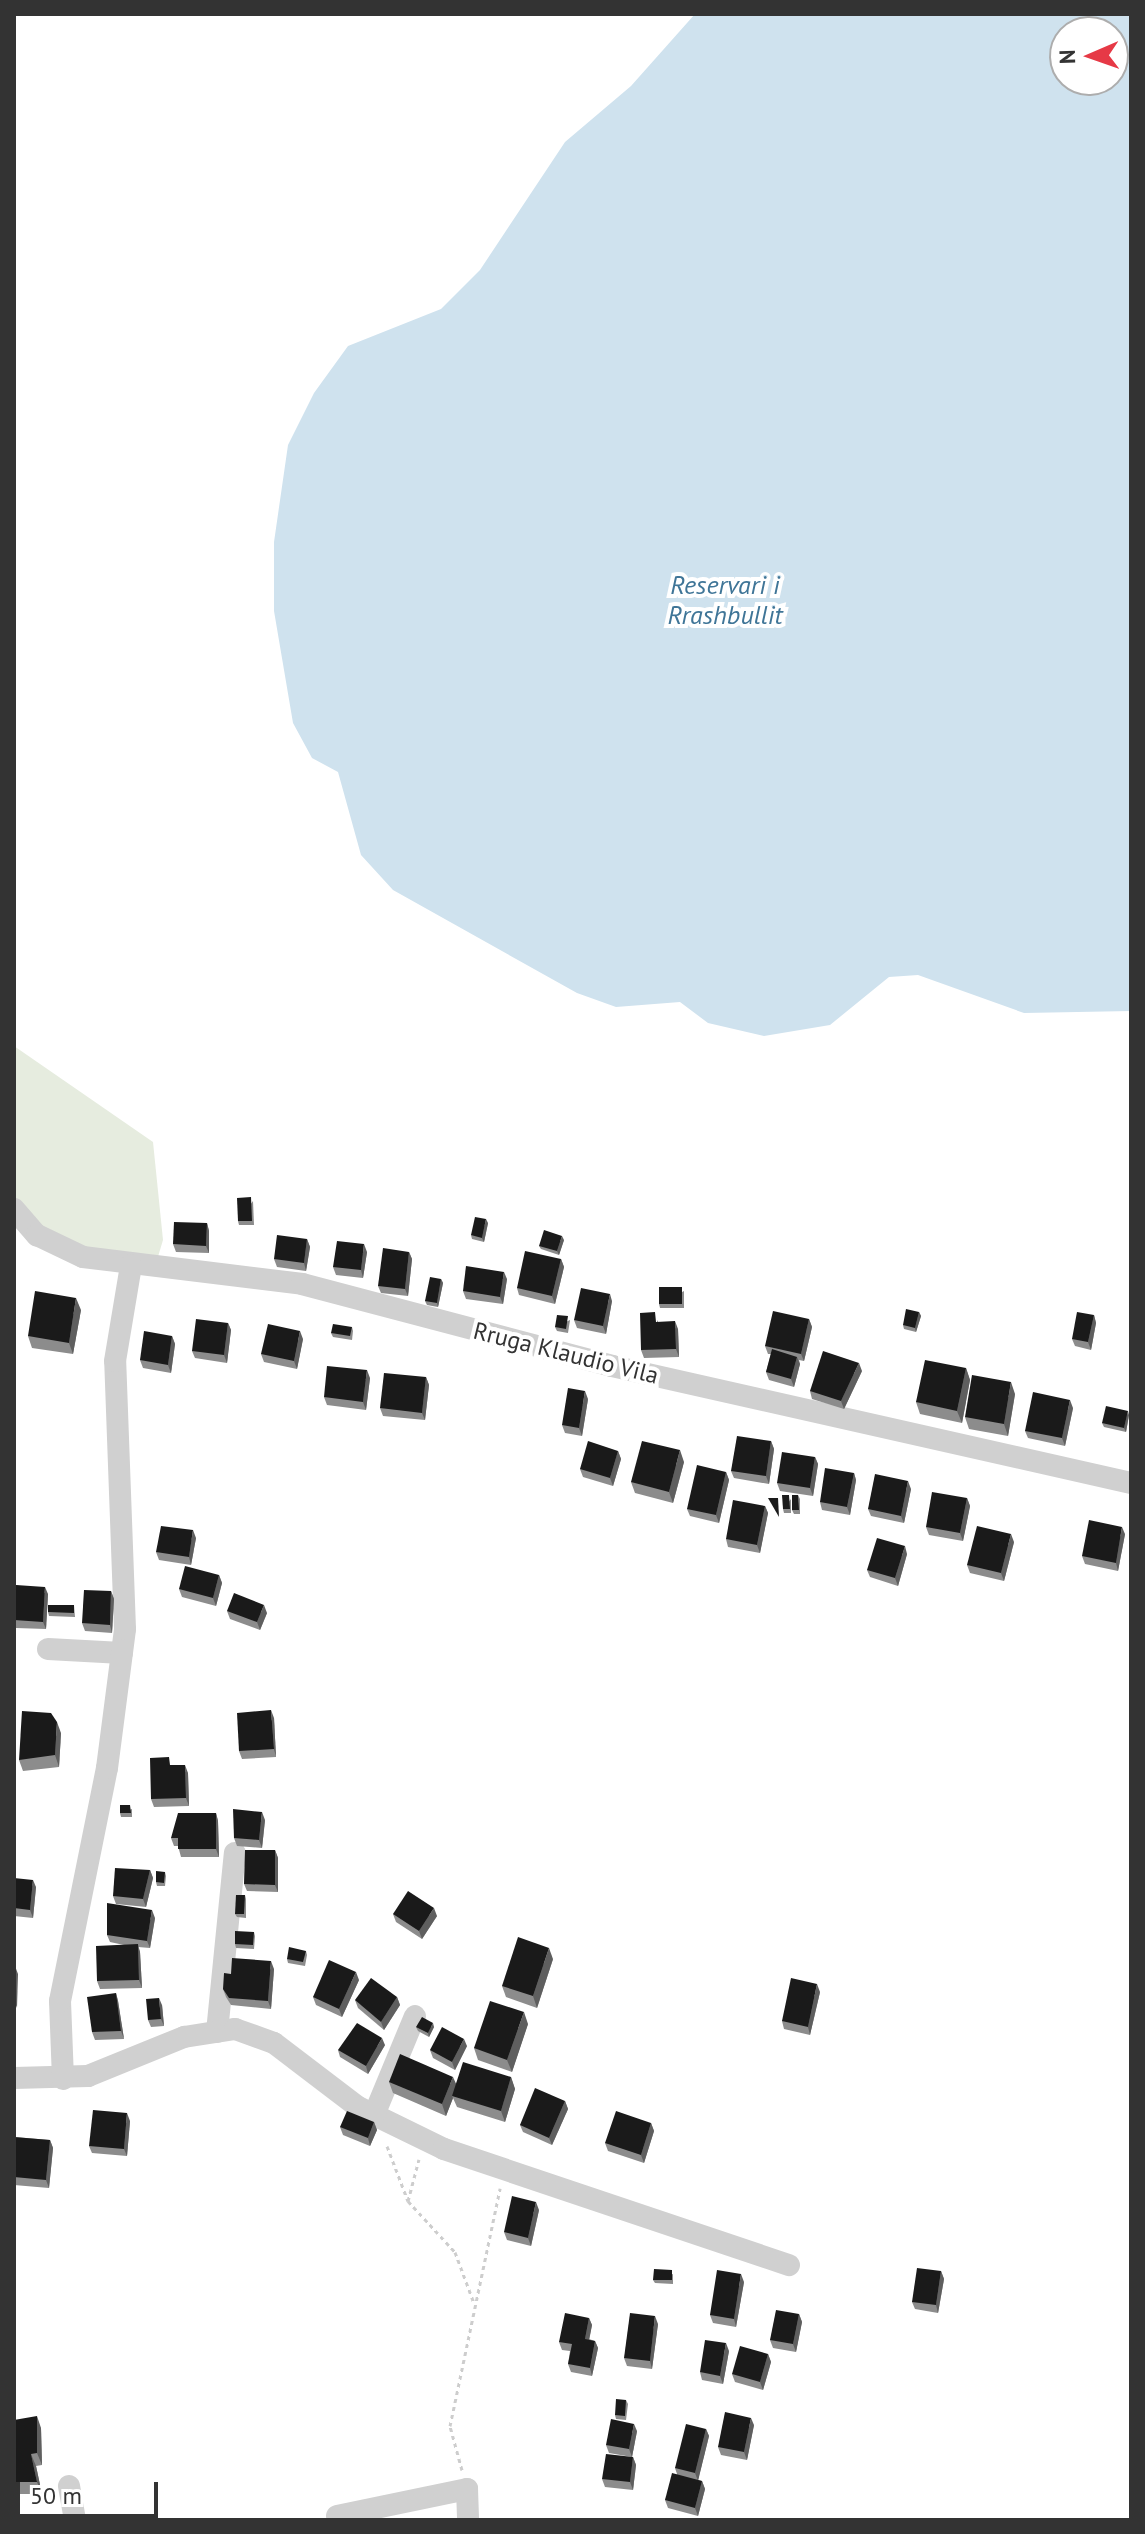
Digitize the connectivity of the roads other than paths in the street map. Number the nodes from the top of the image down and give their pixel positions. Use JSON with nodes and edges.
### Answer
{"nodes":[{"id":1,"x":14,"y":1209,"type":"edge"},
{"id":2,"x":131,"y":1265,"type":"junction"},
{"id":3,"x":1131,"y":1483,"type":"edge"},
{"id":4,"x":48,"y":1649,"type":"dead end"},
{"id":5,"x":122,"y":1653,"type":"junction"},
{"id":6,"x":235,"y":1853,"type":"dead end"},
{"id":7,"x":415,"y":2016,"type":"dead end"},
{"id":8,"x":217,"y":2032,"type":"junction"},
{"id":9,"x":14,"y":2078,"type":"edge"},
{"id":10,"x":63,"y":2079,"type":"junction"},
{"id":11,"x":378,"y":2116,"type":"junction"},
{"id":12,"x":789,"y":2265,"type":"dead end"},
{"id":13,"x":69,"y":2486,"type":"dead end"},
{"id":14,"x":337,"y":2516,"type":"dead end"},
{"id":15,"x":75,"y":2520,"type":"edge"},
{"id":16,"x":468,"y":2520,"type":"edge"}],
"edges":[{"from":1,"to":2,"type":"street","name":"Rruga Klaudio Vila"},
{"from":2,"to":3,"type":"street","name":"Rruga Klaudio Vila"},
{"from":2,"to":5,"type":"street"},
{"from":4,"to":5,"type":"street"},
{"from":5,"to":10,"type":"street"},
{"from":6,"to":8,"type":"street"},
{"from":7,"to":11,"type":"street"},
{"from":8,"to":10,"type":"street"},
{"from":8,"to":11,"type":"street"},
{"from":9,"to":10,"type":"street"},
{"from":11,"to":12,"type":"street"},
{"from":13,"to":15,"type":"street"},
{"from":14,"to":16,"type":"street"}]}
